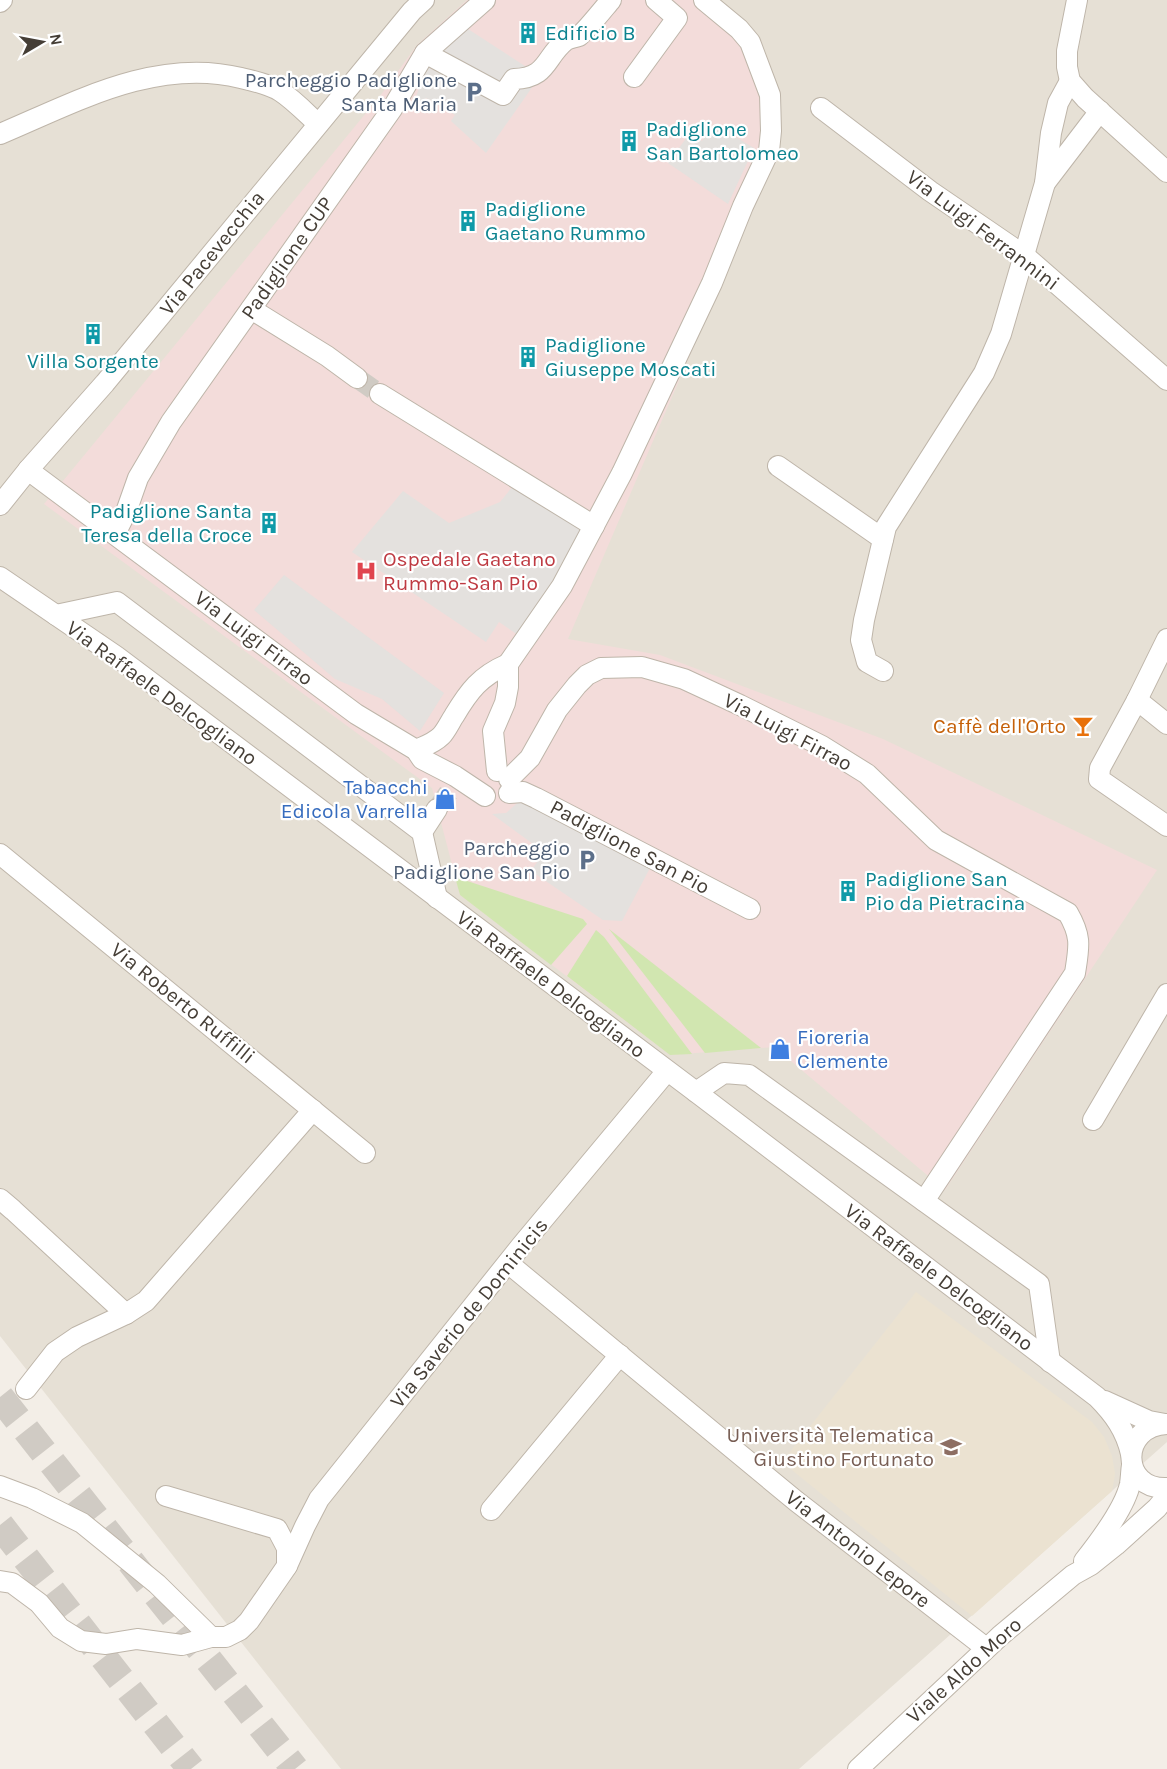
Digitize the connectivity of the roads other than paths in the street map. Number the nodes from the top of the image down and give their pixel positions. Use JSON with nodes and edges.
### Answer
{"nodes":[{"id":1,"x":424,"y":0,"type":"edge"},
{"id":2,"x":485,"y":0,"type":"edge"},
{"id":3,"x":611,"y":0,"type":"edge"},
{"id":4,"x":656,"y":0,"type":"edge"},
{"id":5,"x":704,"y":0,"type":"edge"},
{"id":6,"x":1077,"y":0,"type":"edge"},
{"id":7,"x":425,"y":53,"type":"junction"},
{"id":8,"x":634,"y":77,"type":"dead end"},
{"id":9,"x":1070,"y":81,"type":"junction"},
{"id":10,"x":821,"y":108,"type":"dead end"},
{"id":11,"x":1100,"y":111,"type":"junction"},
{"id":12,"x":318,"y":124,"type":"junction"},
{"id":13,"x":0,"y":134,"type":"edge"},
{"id":14,"x":1167,"y":172,"type":"edge"},
{"id":15,"x":1045,"y":183,"type":"junction"},
{"id":16,"x":1024,"y":256,"type":"junction"},
{"id":17,"x":251,"y":309,"type":"junction"},
{"id":18,"x":357,"y":378,"type":"tunnel mouth"},
{"id":19,"x":1167,"y":380,"type":"edge"},
{"id":20,"x":380,"y":394,"type":"tunnel mouth"},
{"id":21,"x":778,"y":466,"type":"dead end"},
{"id":22,"x":28,"y":470,"type":"junction"},
{"id":23,"x":0,"y":506,"type":"edge"},
{"id":24,"x":594,"y":526,"type":"junction"},
{"id":25,"x":115,"y":534,"type":"junction"},
{"id":26,"x":883,"y":539,"type":"junction"},
{"id":27,"x":0,"y":577,"type":"edge"},
{"id":28,"x":56,"y":615,"type":"junction"},
{"id":29,"x":1167,"y":639,"type":"edge"},
{"id":30,"x":508,"y":664,"type":"junction"},
{"id":31,"x":883,"y":671,"type":"dead end"},
{"id":32,"x":1137,"y":700,"type":"junction"},
{"id":33,"x":1167,"y":724,"type":"edge"},
{"id":34,"x":416,"y":750,"type":"junction"},
{"id":35,"x":505,"y":781,"type":"junction"},
{"id":36,"x":437,"y":809,"type":"tunnel mouth"},
{"id":37,"x":1167,"y":826,"type":"edge"},
{"id":38,"x":422,"y":832,"type":"junction"},
{"id":39,"x":0,"y":854,"type":"edge"},
{"id":40,"x":437,"y":898,"type":"junction"},
{"id":41,"x":750,"y":909,"type":"dead end"},
{"id":42,"x":1167,"y":994,"type":"edge"},
{"id":43,"x":667,"y":1071,"type":"junction"},
{"id":44,"x":696,"y":1092,"type":"junction"},
{"id":45,"x":313,"y":1110,"type":"junction"},
{"id":46,"x":1093,"y":1120,"type":"dead end"},
{"id":47,"x":365,"y":1153,"type":"dead end"},
{"id":48,"x":924,"y":1201,"type":"junction"},
{"id":49,"x":7,"y":1204,"type":"edge"},
{"id":50,"x":508,"y":1263,"type":"junction"},
{"id":51,"x":126,"y":1314,"type":"junction"},
{"id":52,"x":620,"y":1355,"type":"junction"},
{"id":53,"x":1050,"y":1362,"type":"junction"},
{"id":54,"x":26,"y":1389,"type":"dead end"},
{"id":55,"x":1097,"y":1397,"type":"junction"},
{"id":56,"x":1167,"y":1424,"type":"edge"},
{"id":57,"x":1131,"y":1460,"type":"junction"},
{"id":58,"x":0,"y":1486,"type":"edge"},
{"id":59,"x":1167,"y":1488,"type":"edge"},
{"id":60,"x":166,"y":1496,"type":"dead end"},
{"id":61,"x":1167,"y":1496,"type":"edge"},
{"id":62,"x":492,"y":1510,"type":"dead end"},
{"id":63,"x":287,"y":1566,"type":"junction"},
{"id":64,"x":1073,"y":1575,"type":"junction"},
{"id":65,"x":0,"y":1581,"type":"edge"},
{"id":66,"x":211,"y":1637,"type":"junction"},
{"id":67,"x":986,"y":1648,"type":"junction"},
{"id":68,"x":858,"y":1769,"type":"edge"}],
"edges":[{"from":1,"to":12,"type":"street","name":"Via Pacevecchia"},
{"from":2,"to":7,"type":"street","name":"Padiglione CUP"},
{"from":3,"to":7,"type":"street"},
{"from":4,"to":8,"type":"street"},
{"from":5,"to":24,"type":"street"},
{"from":6,"to":9,"type":"street"},
{"from":7,"to":17,"type":"street","name":"Padiglione CUP"},
{"from":9,"to":11,"type":"street"},
{"from":9,"to":15,"type":"street"},
{"from":10,"to":16,"type":"street","name":"Via Luigi Ferrannini"},
{"from":11,"to":14,"type":"street"},
{"from":11,"to":15,"type":"street"},
{"from":12,"to":13,"type":"street"},
{"from":12,"to":22,"type":"street","name":"Via Pacevecchia"},
{"from":15,"to":16,"type":"street"},
{"from":16,"to":19,"type":"street","name":"Via Luigi Ferrannini"},
{"from":16,"to":26,"type":"street"},
{"from":17,"to":18,"type":"street"},
{"from":17,"to":25,"type":"street","name":"Padiglione CUP"},
{"from":20,"to":24,"type":"street"},
{"from":21,"to":26,"type":"street"},
{"from":22,"to":23,"type":"street","name":"Via Pacevecchia"},
{"from":22,"to":25,"type":"street","name":"Via Luigi Firrao"},
{"from":24,"to":30,"type":"street"},
{"from":25,"to":34,"type":"street","name":"Via Luigi Firrao"},
{"from":26,"to":31,"type":"street"},
{"from":27,"to":28,"type":"street","name":"Via Raffaele Delcogliano"},
{"from":28,"to":38,"type":"street"},
{"from":28,"to":40,"type":"street","name":"Via Raffaele Delcogliano"},
{"from":29,"to":32,"type":"street"},
{"from":30,"to":34,"type":"street"},
{"from":30,"to":35,"type":"street"},
{"from":32,"to":33,"type":"street"},
{"from":32,"to":37,"type":"street"},
{"from":34,"to":35,"type":"street","name":"Via Luigi Firrao"},
{"from":35,"to":41,"type":"street","name":"Padiglione San Pio"},
{"from":35,"to":48,"type":"street","name":"Via Luigi Firrao"},
{"from":36,"to":38,"type":"street"},
{"from":38,"to":40,"type":"street"},
{"from":39,"to":45,"type":"street","name":"Via Roberto Ruffilli"},
{"from":40,"to":43,"type":"street","name":"Via Raffaele Delcogliano"},
{"from":42,"to":46,"type":"street"},
{"from":43,"to":44,"type":"street","name":"Via Raffaele Delcogliano"},
{"from":43,"to":50,"type":"street","name":"Via Saverio de Dominicis"},
{"from":44,"to":48,"type":"street"},
{"from":44,"to":53,"type":"street","name":"Via Raffaele Delcogliano"},
{"from":45,"to":47,"type":"street","name":"Via Roberto Ruffilli"},
{"from":45,"to":51,"type":"street"},
{"from":48,"to":53,"type":"street"},
{"from":49,"to":51,"type":"street"},
{"from":50,"to":52,"type":"street","name":"Via Antonio Lepore"},
{"from":50,"to":63,"type":"street","name":"Via Saverio de Dominicis"},
{"from":51,"to":54,"type":"street"},
{"from":52,"to":62,"type":"street"},
{"from":52,"to":67,"type":"street","name":"Via Antonio Lepore"},
{"from":53,"to":55,"type":"street","name":"Via Raffaele Delcogliano"},
{"from":55,"to":56,"type":"street","name":"Via Raffaele Delcogliano"},
{"from":55,"to":57,"type":"street","name":"Via Raffaele Delcogliano"},
{"from":56,"to":57,"type":"street","name":"Viale Aldo Moro"},
{"from":57,"to":59,"type":"street"},
{"from":57,"to":64,"type":"street","name":"Viale Aldo Moro"},
{"from":58,"to":66,"type":"street"},
{"from":60,"to":63,"type":"street"},
{"from":61,"to":64,"type":"street","name":"Viale Aldo Moro"},
{"from":63,"to":66,"type":"street","name":"Via Saverio de Dominicis"},
{"from":64,"to":67,"type":"street","name":"Viale Aldo Moro"},
{"from":65,"to":66,"type":"street","name":"Via Saverio de Dominicis"},
{"from":67,"to":68,"type":"street","name":"Viale Aldo Moro"}]}
